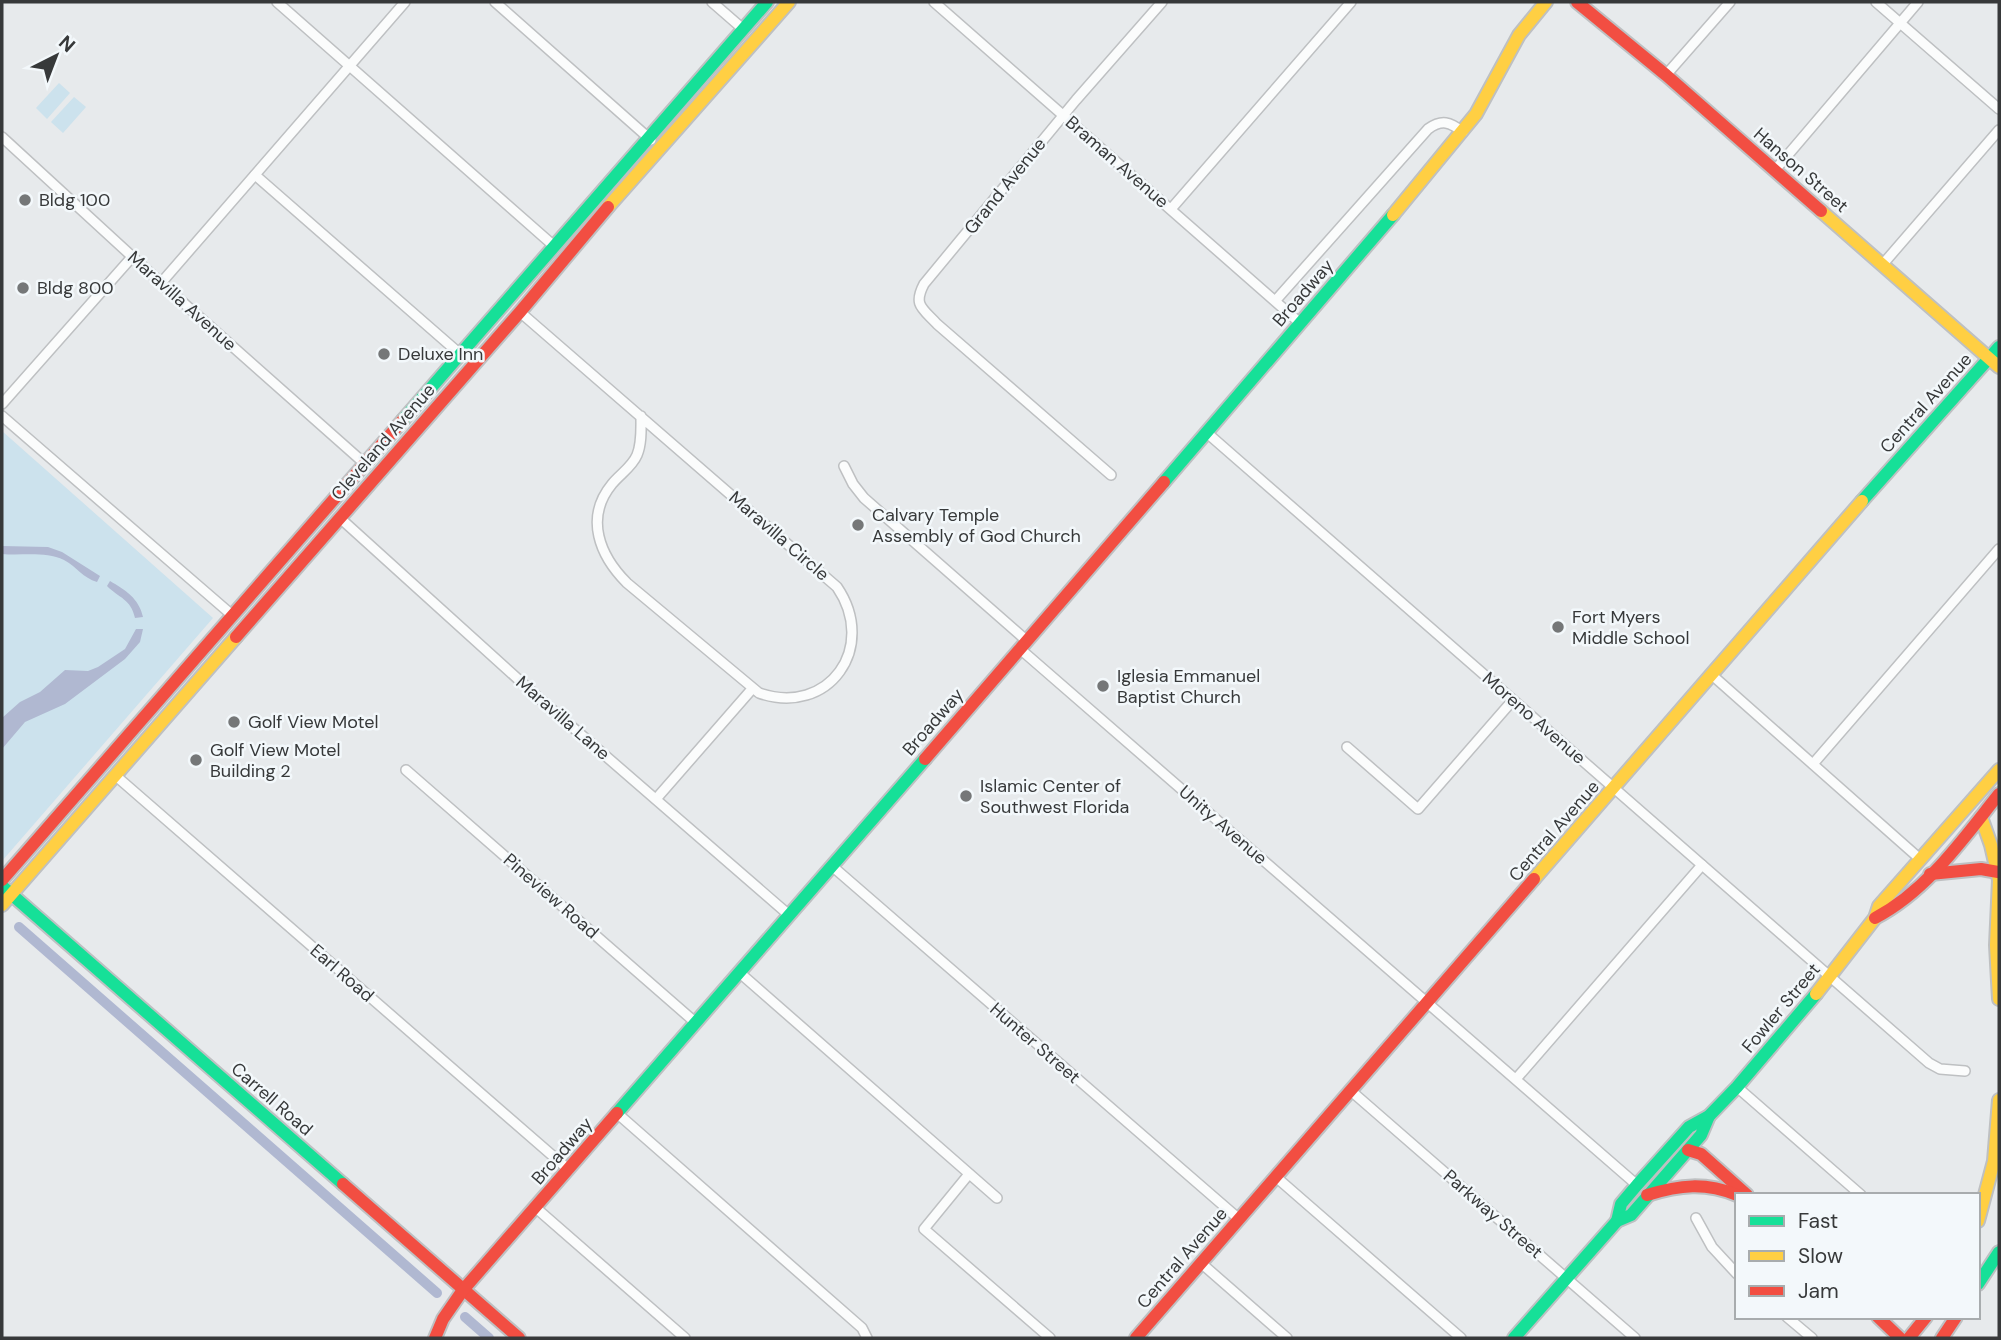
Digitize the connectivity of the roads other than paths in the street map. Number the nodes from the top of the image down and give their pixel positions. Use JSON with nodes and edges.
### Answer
{"nodes":[{"id":1,"x":277,"y":2,"type":"edge"},
{"id":2,"x":405,"y":2,"type":"edge"},
{"id":3,"x":495,"y":2,"type":"edge"},
{"id":4,"x":712,"y":2,"type":"edge"},
{"id":5,"x":767,"y":2,"type":"edge"},
{"id":6,"x":789,"y":2,"type":"edge"},
{"id":7,"x":934,"y":2,"type":"edge"},
{"id":8,"x":1162,"y":2,"type":"edge"},
{"id":9,"x":1351,"y":2,"type":"edge"},
{"id":10,"x":1546,"y":2,"type":"edge"},
{"id":11,"x":1577,"y":2,"type":"edge"},
{"id":12,"x":1730,"y":2,"type":"edge"},
{"id":13,"x":1876,"y":2,"type":"edge"},
{"id":14,"x":1919,"y":2,"type":"edge"},
{"id":15,"x":1901,"y":23,"type":"junction"},
{"id":16,"x":743,"y":29,"type":"junction"},
{"id":17,"x":349,"y":65,"type":"junction"},
{"id":18,"x":1666,"y":75,"type":"junction"},
{"id":19,"x":1999,"y":109,"type":"edge"},
{"id":20,"x":1063,"y":116,"type":"junction"},
{"id":21,"x":1999,"y":130,"type":"edge"},
{"id":22,"x":1463,"y":132,"type":"junction"},
{"id":23,"x":2,"y":137,"type":"edge"},
{"id":24,"x":649,"y":137,"type":"junction"},
{"id":25,"x":661,"y":148,"type":"junction"},
{"id":26,"x":1774,"y":170,"type":"junction"},
{"id":27,"x":255,"y":175,"type":"junction"},
{"id":28,"x":1171,"y":209,"type":"junction"},
{"id":29,"x":554,"y":246,"type":"junction"},
{"id":30,"x":132,"y":257,"type":"junction"},
{"id":31,"x":1883,"y":264,"type":"junction"},
{"id":32,"x":161,"y":283,"type":"junction"},
{"id":33,"x":1276,"y":300,"type":"junction"},
{"id":34,"x":520,"y":312,"type":"junction"},
{"id":35,"x":1300,"y":323,"type":"junction"},
{"id":36,"x":1999,"y":347,"type":"edge"},
{"id":37,"x":460,"y":354,"type":"junction"},
{"id":38,"x":1994,"y":363,"type":"edge"},
{"id":39,"x":2,"y":404,"type":"edge"},
{"id":40,"x":2,"y":416,"type":"edge"},
{"id":41,"x":641,"y":416,"type":"junction"},
{"id":42,"x":1206,"y":432,"type":"junction"},
{"id":43,"x":365,"y":463,"type":"junction"},
{"id":44,"x":844,"y":466,"type":"dead end"},
{"id":45,"x":1111,"y":475,"type":"dead end"},
{"id":46,"x":354,"y":476,"type":"junction"},
{"id":47,"x":340,"y":518,"type":"junction"},
{"id":48,"x":1999,"y":549,"type":"edge"},
{"id":49,"x":232,"y":615,"type":"junction"},
{"id":50,"x":1023,"y":644,"type":"junction"},
{"id":51,"x":218,"y":658,"type":"junction"},
{"id":52,"x":1712,"y":675,"type":"junction"},
{"id":53,"x":752,"y":689,"type":"junction"},
{"id":54,"x":1513,"y":700,"type":"junction"},
{"id":55,"x":1347,"y":747,"type":"dead end"},
{"id":56,"x":1813,"y":764,"type":"junction"},
{"id":57,"x":406,"y":770,"type":"dead end"},
{"id":58,"x":1999,"y":770,"type":"edge"},
{"id":59,"x":116,"y":776,"type":"junction"},
{"id":60,"x":1984,"y":787,"type":"junction"},
{"id":61,"x":1615,"y":788,"type":"junction"},
{"id":62,"x":1999,"y":794,"type":"edge"},
{"id":63,"x":656,"y":799,"type":"junction"},
{"id":64,"x":1981,"y":817,"type":"junction"},
{"id":65,"x":1920,"y":859,"type":"junction"},
{"id":66,"x":1702,"y":865,"type":"junction"},
{"id":67,"x":832,"y":866,"type":"junction"},
{"id":68,"x":1998,"y":872,"type":"edge"},
{"id":69,"x":1930,"y":874,"type":"junction"},
{"id":70,"x":2,"y":880,"type":"edge"},
{"id":71,"x":6,"y":891,"type":"edge"},
{"id":72,"x":2,"y":905,"type":"edge"},
{"id":73,"x":1888,"y":914,"type":"junction"},
{"id":74,"x":789,"y":915,"type":"junction"},
{"id":75,"x":1875,"y":918,"type":"junction"},
{"id":76,"x":740,"y":973,"type":"junction"},
{"id":77,"x":1831,"y":977,"type":"junction"},
{"id":78,"x":1999,"y":999,"type":"edge"},
{"id":79,"x":1428,"y":1002,"type":"junction"},
{"id":80,"x":696,"y":1023,"type":"junction"},
{"id":81,"x":1965,"y":1071,"type":"dead end"},
{"id":82,"x":1516,"y":1079,"type":"junction"},
{"id":83,"x":1737,"y":1087,"type":"junction"},
{"id":84,"x":1350,"y":1090,"type":"junction"},
{"id":85,"x":1999,"y":1100,"type":"edge"},
{"id":86,"x":618,"y":1114,"type":"junction"},
{"id":87,"x":1709,"y":1116,"type":"junction"},
{"id":88,"x":1673,"y":1144,"type":"junction"},
{"id":89,"x":1688,"y":1150,"type":"junction"},
{"id":90,"x":569,"y":1170,"type":"junction"},
{"id":91,"x":969,"y":1174,"type":"junction"},
{"id":92,"x":1276,"y":1177,"type":"junction"},
{"id":93,"x":1637,"y":1185,"type":"junction"},
{"id":94,"x":1744,"y":1193,"type":"edge"},
{"id":95,"x":1859,"y":1193,"type":"edge"},
{"id":96,"x":1735,"y":1194,"type":"edge"},
{"id":97,"x":1647,"y":1195,"type":"junction"},
{"id":98,"x":997,"y":1198,"type":"dead end"},
{"id":99,"x":536,"y":1208,"type":"junction"},
{"id":100,"x":1980,"y":1214,"type":"edge"},
{"id":101,"x":1696,"y":1218,"type":"dead end"},
{"id":102,"x":1239,"y":1219,"type":"junction"},
{"id":103,"x":1617,"y":1221,"type":"junction"},
{"id":104,"x":1999,"y":1252,"type":"edge"},
{"id":105,"x":1201,"y":1263,"type":"junction"},
{"id":106,"x":1735,"y":1272,"type":"edge"},
{"id":107,"x":1566,"y":1278,"type":"junction"},
{"id":108,"x":1980,"y":1281,"type":"edge"},
{"id":109,"x":463,"y":1290,"type":"junction"},
{"id":110,"x":1789,"y":1319,"type":"edge"},
{"id":111,"x":1880,"y":1319,"type":"edge"},
{"id":112,"x":1924,"y":1319,"type":"edge"},
{"id":113,"x":1955,"y":1319,"type":"edge"},
{"id":114,"x":435,"y":1338,"type":"edge"},
{"id":115,"x":519,"y":1338,"type":"edge"},
{"id":116,"x":685,"y":1338,"type":"edge"},
{"id":117,"x":867,"y":1338,"type":"edge"},
{"id":118,"x":1050,"y":1338,"type":"edge"},
{"id":119,"x":1136,"y":1338,"type":"edge"},
{"id":120,"x":1287,"y":1338,"type":"edge"},
{"id":121,"x":1461,"y":1338,"type":"edge"},
{"id":122,"x":1514,"y":1338,"type":"edge"},
{"id":123,"x":1635,"y":1338,"type":"edge"},
{"id":124,"x":1812,"y":1338,"type":"edge"},
{"id":125,"x":1900,"y":1338,"type":"edge"},
{"id":126,"x":1909,"y":1338,"type":"edge"},
{"id":127,"x":1942,"y":1338,"type":"edge"}],
"edges":[{"from":1,"to":17,"type":"street"},
{"from":2,"to":17,"type":"street"},
{"from":3,"to":24,"type":"street"},
{"from":4,"to":16,"type":"street"},
{"from":5,"to":16,"type":"street","name":"Cleveland Avenue"},
{"from":6,"to":25,"type":"street","name":"Cleveland Avenue"},
{"from":7,"to":20,"type":"street","name":"Braman Avenue"},
{"from":8,"to":20,"type":"street","name":"Grand Avenue"},
{"from":9,"to":28,"type":"street"},
{"from":10,"to":22,"type":"street","name":"Broadway"},
{"from":11,"to":18,"type":"street","name":"Hanson Street"},
{"from":12,"to":18,"type":"street"},
{"from":13,"to":15,"type":"street"},
{"from":14,"to":15,"type":"street"},
{"from":15,"to":19,"type":"street"},
{"from":15,"to":26,"type":"street"},
{"from":16,"to":24,"type":"street","name":"Cleveland Avenue"},
{"from":17,"to":27,"type":"street"},
{"from":17,"to":29,"type":"street"},
{"from":18,"to":26,"type":"street","name":"Hanson Street"},
{"from":20,"to":28,"type":"street","name":"Braman Avenue"},
{"from":20,"to":45,"type":"street","name":"Grand Avenue"},
{"from":21,"to":31,"type":"street"},
{"from":22,"to":33,"type":"street","name":"Broadway"},
{"from":22,"to":35,"type":"street","name":"Broadway"},
{"from":23,"to":30,"type":"street","name":"Maravilla Avenue"},
{"from":24,"to":25,"type":"street"},
{"from":24,"to":29,"type":"street","name":"Cleveland Avenue"},
{"from":25,"to":34,"type":"street","name":"Cleveland Avenue"},
{"from":26,"to":31,"type":"street","name":"Hanson Street"},
{"from":27,"to":32,"type":"street"},
{"from":27,"to":37,"type":"street"},
{"from":28,"to":33,"type":"street","name":"Braman Avenue"},
{"from":29,"to":37,"type":"street","name":"Cleveland Avenue"},
{"from":30,"to":32,"type":"street","name":"Maravilla Avenue"},
{"from":30,"to":39,"type":"street"},
{"from":31,"to":38,"type":"street","name":"Hanson Street"},
{"from":32,"to":43,"type":"street","name":"Maravilla Avenue"},
{"from":33,"to":35,"type":"street","name":"Braman Avenue"},
{"from":34,"to":41,"type":"street","name":"Maravilla Circle"},
{"from":34,"to":47,"type":"street","name":"Cleveland Avenue"},
{"from":35,"to":42,"type":"street","name":"Broadway"},
{"from":36,"to":38,"type":"street","name":"Central Avenue"},
{"from":37,"to":43,"type":"street","name":"Cleveland Avenue"},
{"from":38,"to":52,"type":"street","name":"Central Avenue"},
{"from":40,"to":49,"type":"street"},
{"from":41,"to":53,"type":"street","name":"Maravilla Circle"},
{"from":41,"to":53,"type":"street","name":"Maravilla Circle"},
{"from":42,"to":50,"type":"street","name":"Broadway"},
{"from":42,"to":54,"type":"street","name":"Moreno Avenue"},
{"from":43,"to":46,"type":"street","name":"Cleveland Avenue"},
{"from":44,"to":50,"type":"street","name":"Unity Avenue"},
{"from":46,"to":47,"type":"street"},
{"from":46,"to":49,"type":"street","name":"Cleveland Avenue"},
{"from":47,"to":51,"type":"street","name":"Cleveland Avenue"},
{"from":47,"to":63,"type":"street","name":"Maravilla Lane"},
{"from":48,"to":56,"type":"street"},
{"from":49,"to":51,"type":"street"},
{"from":49,"to":70,"type":"street","name":"Cleveland Avenue"},
{"from":50,"to":67,"type":"street","name":"Broadway"},
{"from":50,"to":79,"type":"street","name":"Unity Avenue"},
{"from":51,"to":59,"type":"street","name":"Cleveland Avenue"},
{"from":52,"to":56,"type":"street"},
{"from":52,"to":61,"type":"street","name":"Central Avenue"},
{"from":53,"to":63,"type":"street"},
{"from":54,"to":55,"type":"street"},
{"from":54,"to":61,"type":"street","name":"Moreno Avenue"},
{"from":56,"to":65,"type":"street"},
{"from":57,"to":80,"type":"street","name":"Pineview Road"},
{"from":58,"to":60,"type":"street","name":"Fowler Street"},
{"from":59,"to":71,"type":"street","name":"Cleveland Avenue"},
{"from":59,"to":90,"type":"street","name":"Earl Road"},
{"from":60,"to":64,"type":"street"},
{"from":60,"to":65,"type":"street","name":"Fowler Street"},
{"from":61,"to":66,"type":"street","name":"Moreno Avenue"},
{"from":61,"to":79,"type":"street","name":"Central Avenue"},
{"from":62,"to":64,"type":"street"},
{"from":63,"to":74,"type":"street","name":"Maravilla Lane"},
{"from":64,"to":68,"type":"street"},
{"from":64,"to":69,"type":"street"},
{"from":65,"to":73,"type":"street"},
{"from":65,"to":75,"type":"street","name":"Fowler Street"},
{"from":66,"to":77,"type":"street","name":"Moreno Avenue"},
{"from":66,"to":82,"type":"street"},
{"from":67,"to":74,"type":"street","name":"Broadway"},
{"from":67,"to":102,"type":"street","name":"Hunter Street"},
{"from":68,"to":69,"type":"street"},
{"from":68,"to":78,"type":"street"},
{"from":69,"to":73,"type":"street"},
{"from":71,"to":72,"type":"street","name":"Cleveland Avenue"},
{"from":71,"to":109,"type":"street","name":"Carrell Road"},
{"from":73,"to":75,"type":"street"},
{"from":74,"to":76,"type":"street","name":"Broadway"},
{"from":75,"to":77,"type":"street","name":"Fowler Street"},
{"from":76,"to":80,"type":"street","name":"Broadway"},
{"from":76,"to":91,"type":"street"},
{"from":77,"to":81,"type":"street","name":"Moreno Avenue"},
{"from":77,"to":83,"type":"street","name":"Fowler Street"},
{"from":79,"to":82,"type":"street","name":"Unity Avenue"},
{"from":79,"to":84,"type":"street","name":"Central Avenue"},
{"from":80,"to":86,"type":"street","name":"Broadway"},
{"from":82,"to":93,"type":"street","name":"Unity Avenue"},
{"from":83,"to":87,"type":"street","name":"Fowler Street"},
{"from":83,"to":95,"type":"street"},
{"from":84,"to":92,"type":"street","name":"Central Avenue"},
{"from":84,"to":107,"type":"street","name":"Parkway Street"},
{"from":85,"to":100,"type":"street"},
{"from":86,"to":90,"type":"street","name":"Broadway"},
{"from":86,"to":117,"type":"street"},
{"from":87,"to":88,"type":"street","name":"Fowler Street"},
{"from":87,"to":89,"type":"street","name":"Fowler Street"},
{"from":88,"to":89,"type":"street"},
{"from":88,"to":93,"type":"street","name":"Fowler Street"},
{"from":89,"to":94,"type":"street"},
{"from":89,"to":97,"type":"street","name":"Fowler Street"},
{"from":90,"to":99,"type":"street","name":"Broadway"},
{"from":91,"to":98,"type":"street"},
{"from":91,"to":118,"type":"street"},
{"from":92,"to":102,"type":"street","name":"Central Avenue"},
{"from":92,"to":121,"type":"street"},
{"from":93,"to":103,"type":"street","name":"Fowler Street"},
{"from":96,"to":97,"type":"street"},
{"from":97,"to":103,"type":"street","name":"Fowler Street"},
{"from":99,"to":109,"type":"street","name":"Broadway"},
{"from":99,"to":116,"type":"street"},
{"from":101,"to":106,"type":"street"},
{"from":102,"to":105,"type":"street","name":"Central Avenue"},
{"from":103,"to":107,"type":"street","name":"Fowler Street"},
{"from":104,"to":108,"type":"street"},
{"from":105,"to":119,"type":"street","name":"Central Avenue"},
{"from":105,"to":120,"type":"street"},
{"from":107,"to":122,"type":"street","name":"Fowler Street"},
{"from":107,"to":123,"type":"street","name":"Parkway Street"},
{"from":109,"to":114,"type":"street","name":"Broadway"},
{"from":109,"to":115,"type":"street","name":"Carrell Road"},
{"from":110,"to":124,"type":"street"},
{"from":111,"to":125,"type":"street"},
{"from":112,"to":126,"type":"street"},
{"from":113,"to":127,"type":"street"}]}
